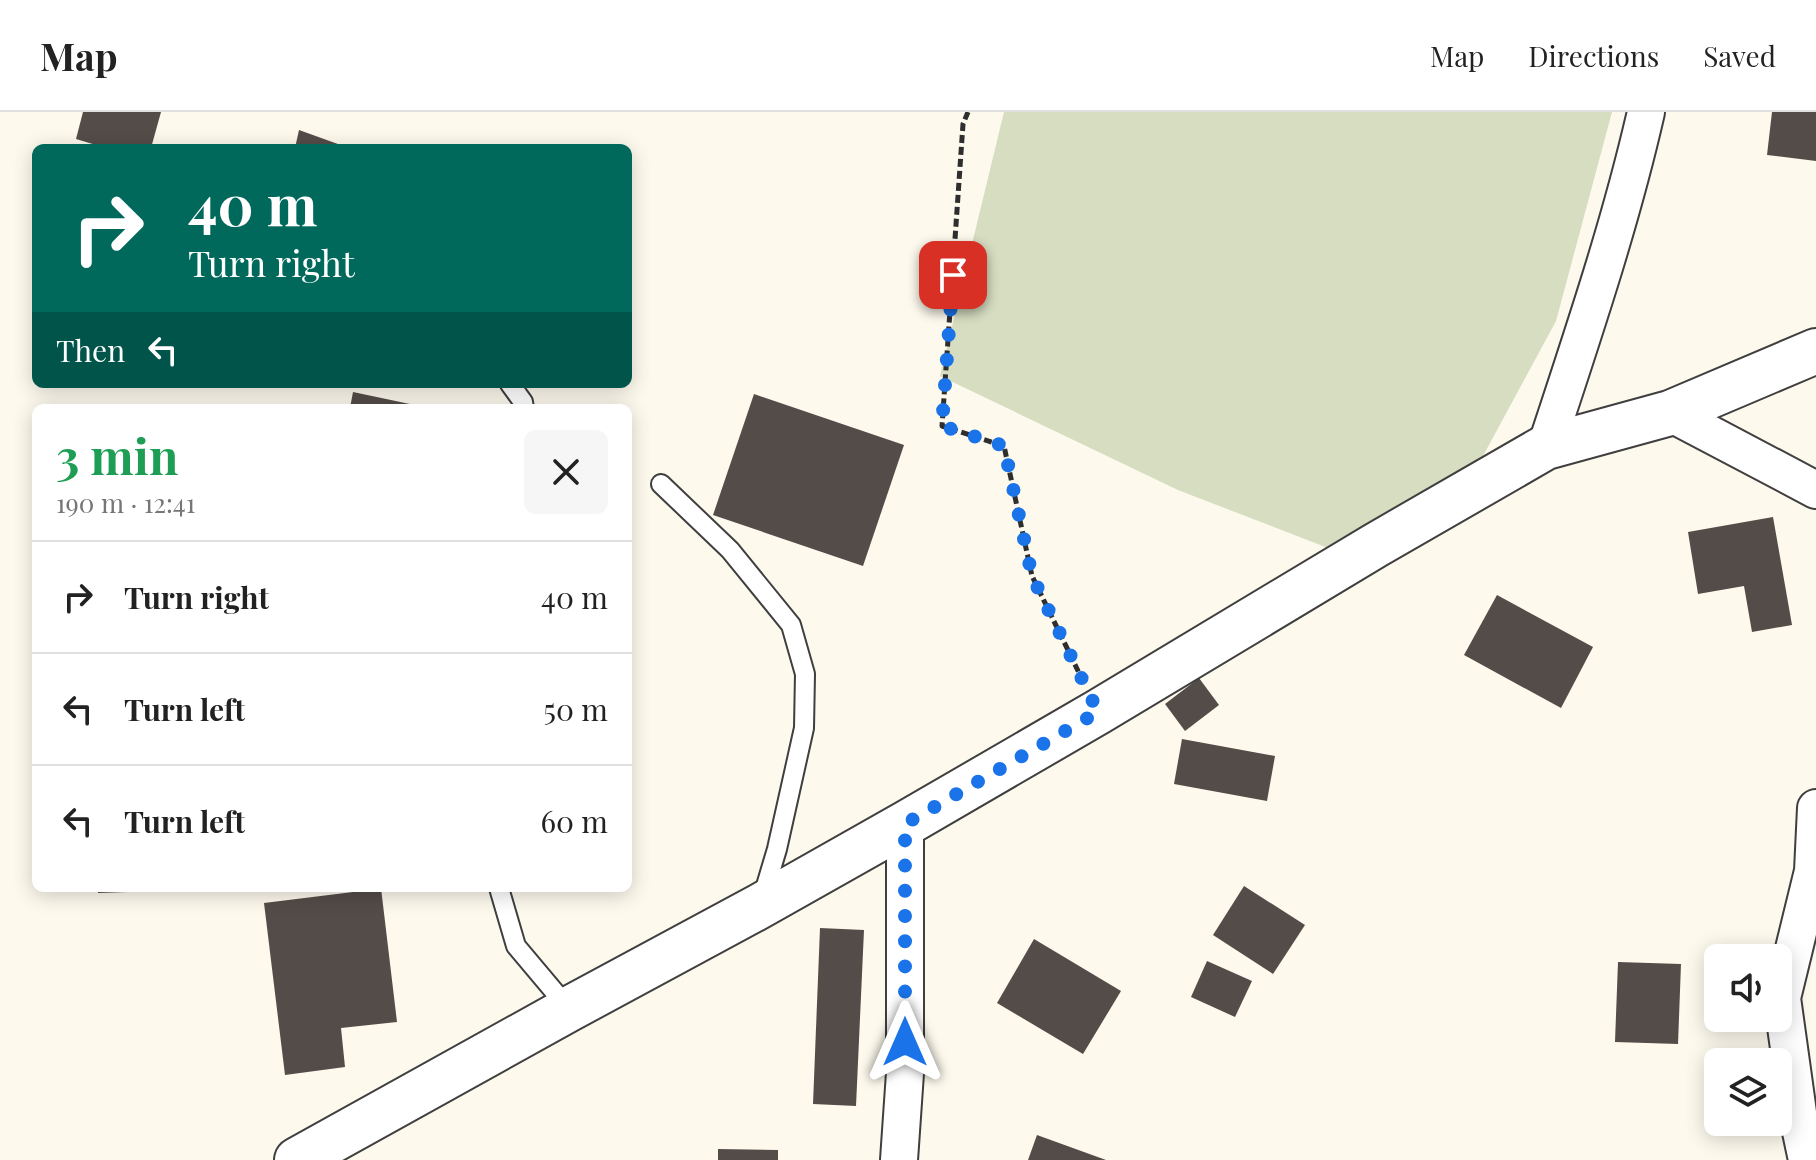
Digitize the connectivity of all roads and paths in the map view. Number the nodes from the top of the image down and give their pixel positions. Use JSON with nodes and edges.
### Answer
{"nodes":[{"id":1,"x":968,"y":112,"type":"edge"},
{"id":2,"x":1646,"y":112,"type":"edge"},
{"id":3,"x":1816,"y":351,"type":"edge"},
{"id":4,"x":1670,"y":413,"type":"junction"},
{"id":5,"x":1546,"y":447,"type":"junction"},
{"id":6,"x":661,"y":484,"type":"dead end"},
{"id":7,"x":1816,"y":490,"type":"edge"},
{"id":8,"x":1098,"y":712,"type":"junction"},
{"id":9,"x":1816,"y":808,"type":"edge"},
{"id":10,"x":905,"y":824,"type":"junction"},
{"id":11,"x":500,"y":892,"type":"edge"},
{"id":12,"x":760,"y":906,"type":"junction"},
{"id":13,"x":569,"y":1009,"type":"junction"},
{"id":14,"x":297,"y":1160,"type":"edge"},
{"id":15,"x":899,"y":1160,"type":"edge"},
{"id":16,"x":1807,"y":1160,"type":"edge"}],
"edges":[{"from":1,"to":8,"type":"path"},
{"from":2,"to":5,"type":"street"},
{"from":3,"to":4,"type":"street"},
{"from":4,"to":5,"type":"street"},
{"from":4,"to":7,"type":"street"},
{"from":5,"to":8,"type":"street"},
{"from":6,"to":12,"type":"lane"},
{"from":8,"to":10,"type":"street"},
{"from":9,"to":16,"type":"street"},
{"from":10,"to":12,"type":"street"},
{"from":10,"to":15,"type":"street"},
{"from":11,"to":13,"type":"lane"},
{"from":12,"to":13,"type":"street"},
{"from":13,"to":14,"type":"street"}]}
